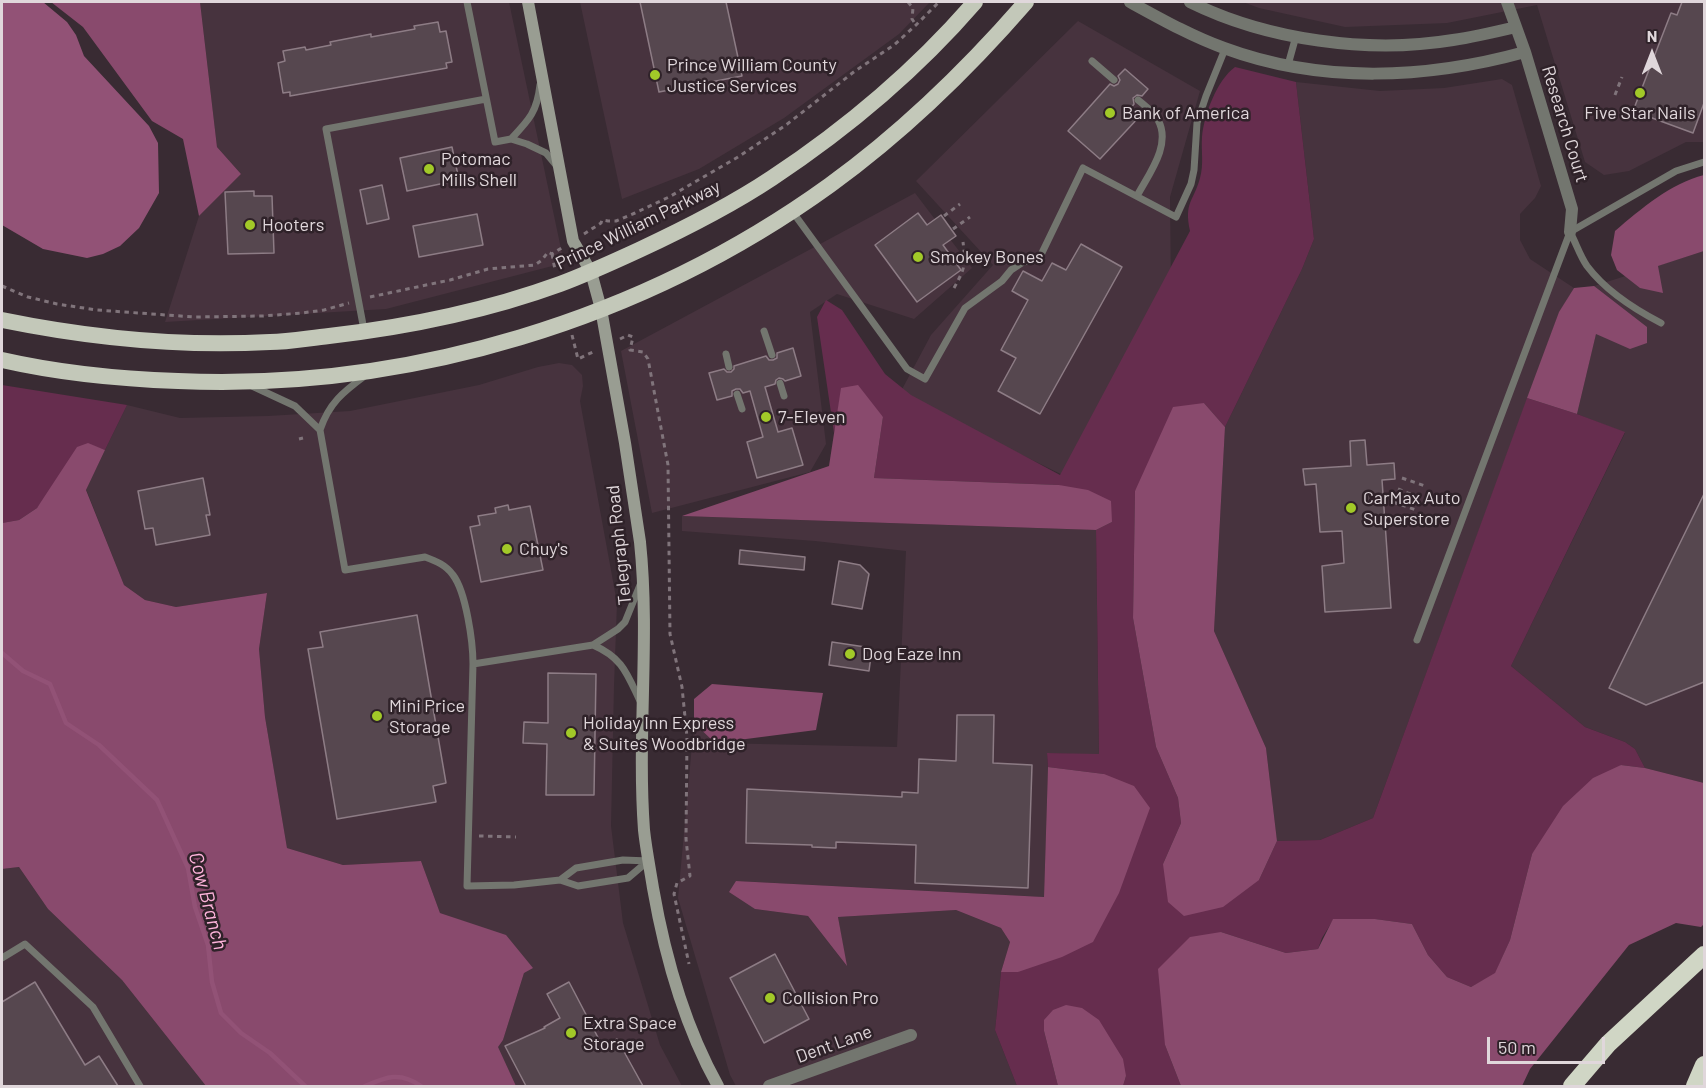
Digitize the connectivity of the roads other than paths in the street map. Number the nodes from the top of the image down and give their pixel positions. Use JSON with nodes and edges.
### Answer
{"nodes":[{"id":1,"x":467,"y":2,"type":"edge"},
{"id":2,"x":528,"y":2,"type":"edge"},
{"id":3,"x":975,"y":2,"type":"edge"},
{"id":4,"x":1026,"y":2,"type":"edge"},
{"id":5,"x":1130,"y":2,"type":"edge"},
{"id":6,"x":1190,"y":2,"type":"edge"},
{"id":7,"x":1507,"y":2,"type":"edge"},
{"id":8,"x":1516,"y":27,"type":"junction"},
{"id":9,"x":1296,"y":36,"type":"junction"},
{"id":10,"x":1225,"y":49,"type":"junction"},
{"id":11,"x":1525,"y":52,"type":"junction"},
{"id":12,"x":1092,"y":61,"type":"dead end"},
{"id":13,"x":1288,"y":65,"type":"junction"},
{"id":14,"x":542,"y":75,"type":"junction"},
{"id":15,"x":1114,"y":80,"type":"dead end"},
{"id":16,"x":486,"y":99,"type":"junction"},
{"id":17,"x":1138,"y":100,"type":"dead end"},
{"id":18,"x":511,"y":139,"type":"junction"},
{"id":19,"x":1704,"y":162,"type":"edge"},
{"id":20,"x":560,"y":170,"type":"junction"},
{"id":21,"x":1137,"y":196,"type":"junction"},
{"id":22,"x":791,"y":211,"type":"junction"},
{"id":23,"x":1570,"y":232,"type":"junction"},
{"id":24,"x":591,"y":272,"type":"junction"},
{"id":25,"x":601,"y":309,"type":"junction"},
{"id":26,"x":2,"y":320,"type":"edge"},
{"id":27,"x":1661,"y":323,"type":"dead end"},
{"id":28,"x":764,"y":331,"type":"dead end"},
{"id":29,"x":365,"y":332,"type":"junction"},
{"id":30,"x":726,"y":354,"type":"dead end"},
{"id":31,"x":772,"y":355,"type":"dead end"},
{"id":32,"x":2,"y":360,"type":"edge"},
{"id":33,"x":729,"y":367,"type":"dead end"},
{"id":34,"x":372,"y":371,"type":"junction"},
{"id":35,"x":243,"y":382,"type":"junction"},
{"id":36,"x":780,"y":382,"type":"dead end"},
{"id":37,"x":738,"y":394,"type":"dead end"},
{"id":38,"x":784,"y":396,"type":"dead end"},
{"id":39,"x":742,"y":409,"type":"dead end"},
{"id":40,"x":320,"y":430,"type":"junction"},
{"id":41,"x":643,"y":577,"type":"junction"},
{"id":42,"x":1417,"y":640,"type":"dead end"},
{"id":43,"x":593,"y":645,"type":"junction"},
{"id":44,"x":472,"y":664,"type":"junction"},
{"id":45,"x":643,"y":708,"type":"junction"},
{"id":46,"x":649,"y":861,"type":"junction"},
{"id":47,"x":560,"y":880,"type":"junction"},
{"id":48,"x":1704,"y":955,"type":"edge"},
{"id":49,"x":2,"y":958,"type":"edge"},
{"id":50,"x":911,"y":1035,"type":"dead end"},
{"id":51,"x":1704,"y":1065,"type":"edge"},
{"id":52,"x":140,"y":1086,"type":"edge"},
{"id":53,"x":718,"y":1086,"type":"edge"},
{"id":54,"x":769,"y":1086,"type":"edge"},
{"id":55,"x":1572,"y":1086,"type":"edge"},
{"id":56,"x":1695,"y":1086,"type":"edge"}],
"edges":[{"from":1,"to":16,"type":"lane"},
{"from":2,"to":14,"type":"main road","name":"Telegraph Road"},
{"from":3,"to":24,"type":"highway","name":"Prince William Parkway"},
{"from":4,"to":22,"type":"highway"},
{"from":5,"to":10,"type":"street"},
{"from":6,"to":9,"type":"street"},
{"from":7,"to":8,"type":"street","name":"Research Court"},
{"from":8,"to":9,"type":"street"},
{"from":8,"to":11,"type":"street","name":"Research Court"},
{"from":9,"to":13,"type":"lane"},
{"from":10,"to":13,"type":"street"},
{"from":10,"to":21,"type":"lane"},
{"from":11,"to":13,"type":"street"},
{"from":11,"to":23,"type":"street","name":"Research Court"},
{"from":12,"to":15,"type":"lane"},
{"from":14,"to":18,"type":"lane"},
{"from":14,"to":20,"type":"main road","name":"Telegraph Road"},
{"from":16,"to":18,"type":"lane"},
{"from":16,"to":29,"type":"lane"},
{"from":17,"to":21,"type":"lane"},
{"from":18,"to":20,"type":"lane"},
{"from":19,"to":23,"type":"lane"},
{"from":20,"to":24,"type":"main road","name":"Telegraph Road"},
{"from":21,"to":22,"type":"lane"},
{"from":22,"to":25,"type":"highway"},
{"from":23,"to":27,"type":"lane"},
{"from":23,"to":42,"type":"lane"},
{"from":24,"to":25,"type":"main road","name":"Telegraph Road"},
{"from":24,"to":29,"type":"highway","name":"Prince William Parkway"},
{"from":25,"to":34,"type":"highway"},
{"from":25,"to":41,"type":"main road","name":"Telegraph Road"},
{"from":26,"to":29,"type":"highway","name":"Prince William Parkway"},
{"from":28,"to":31,"type":"lane"},
{"from":30,"to":33,"type":"lane"},
{"from":32,"to":35,"type":"highway"},
{"from":34,"to":35,"type":"highway"},
{"from":34,"to":40,"type":"lane"},
{"from":35,"to":40,"type":"lane"},
{"from":36,"to":38,"type":"lane"},
{"from":37,"to":39,"type":"lane"},
{"from":40,"to":44,"type":"lane"},
{"from":41,"to":43,"type":"lane"},
{"from":41,"to":45,"type":"main road","name":"Telegraph Road"},
{"from":43,"to":44,"type":"lane"},
{"from":43,"to":45,"type":"lane"},
{"from":44,"to":47,"type":"lane"},
{"from":45,"to":46,"type":"main road","name":"Telegraph Road"},
{"from":46,"to":47,"type":"lane"},
{"from":46,"to":47,"type":"lane"},
{"from":46,"to":53,"type":"main road","name":"Telegraph Road"},
{"from":48,"to":55,"type":"highway"},
{"from":49,"to":52,"type":"lane"},
{"from":50,"to":54,"type":"street","name":"Dent Lane"},
{"from":51,"to":56,"type":"highway"}]}
